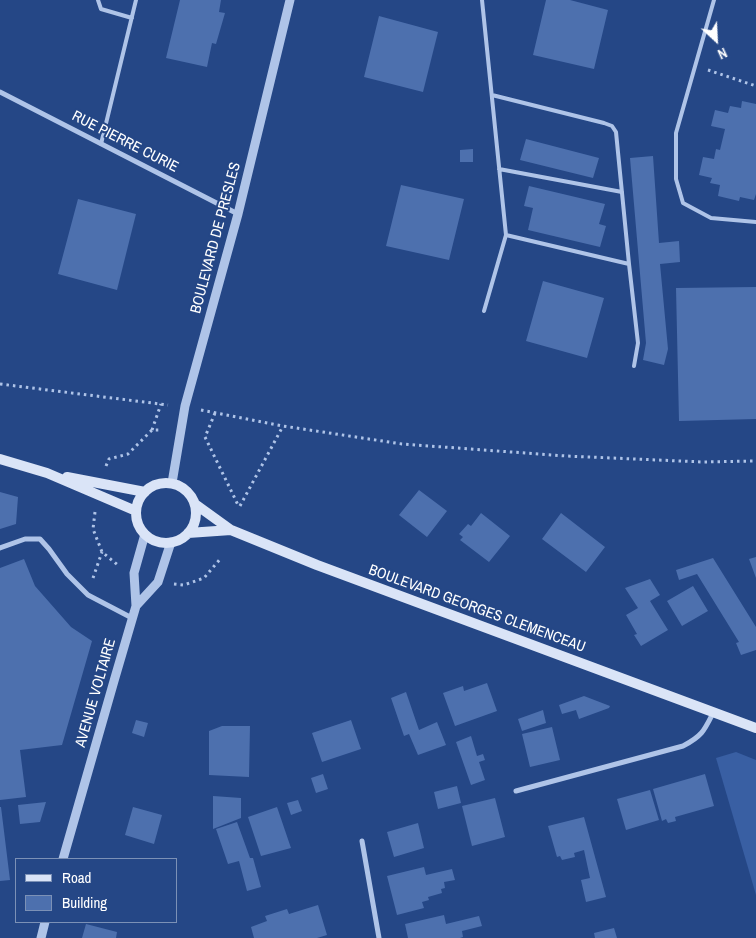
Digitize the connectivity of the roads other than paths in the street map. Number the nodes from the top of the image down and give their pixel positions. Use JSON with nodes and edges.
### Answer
{"nodes":[{"id":1,"x":98,"y":0,"type":"edge"},
{"id":2,"x":136,"y":0,"type":"edge"},
{"id":3,"x":290,"y":0,"type":"edge"},
{"id":4,"x":482,"y":0,"type":"edge"},
{"id":5,"x":714,"y":0,"type":"edge"},
{"id":6,"x":132,"y":18,"type":"junction"},
{"id":7,"x":0,"y":92,"type":"edge"},
{"id":8,"x":492,"y":95,"type":"junction"},
{"id":9,"x":101,"y":144,"type":"junction"},
{"id":10,"x":499,"y":169,"type":"junction"},
{"id":11,"x":622,"y":192,"type":"junction"},
{"id":12,"x":238,"y":214,"type":"junction"},
{"id":13,"x":756,"y":222,"type":"edge"},
{"id":14,"x":506,"y":235,"type":"junction"},
{"id":15,"x":629,"y":264,"type":"junction"},
{"id":16,"x":484,"y":312,"type":"dead end"},
{"id":17,"x":634,"y":366,"type":"dead end"},
{"id":18,"x":0,"y":459,"type":"edge"},
{"id":19,"x":47,"y":473,"type":"junction"},
{"id":20,"x":172,"y":483,"type":"junction"},
{"id":21,"x":145,"y":492,"type":"junction"},
{"id":22,"x":195,"y":504,"type":"junction"},
{"id":23,"x":136,"y":511,"type":"junction"},
{"id":24,"x":231,"y":530,"type":"junction"},
{"id":25,"x":188,"y":533,"type":"junction"},
{"id":26,"x":145,"y":534,"type":"junction"},
{"id":27,"x":171,"y":542,"type":"junction"},
{"id":28,"x":0,"y":548,"type":"edge"},
{"id":29,"x":136,"y":606,"type":"junction"},
{"id":30,"x":132,"y":618,"type":"junction"},
{"id":31,"x":713,"y":712,"type":"junction"},
{"id":32,"x":756,"y":728,"type":"edge"},
{"id":33,"x":516,"y":791,"type":"dead end"},
{"id":34,"x":362,"y":841,"type":"dead end"},
{"id":35,"x":63,"y":858,"type":"edge"},
{"id":36,"x":45,"y":923,"type":"edge"},
{"id":37,"x":41,"y":938,"type":"edge"},
{"id":38,"x":379,"y":938,"type":"edge"}],
"edges":[{"from":1,"to":6,"type":"lane"},
{"from":2,"to":6,"type":"lane"},
{"from":3,"to":12,"type":"street","name":"BOULEVARD DE PRESLES"},
{"from":4,"to":8,"type":"lane"},
{"from":5,"to":13,"type":"lane"},
{"from":6,"to":9,"type":"lane"},
{"from":7,"to":9,"type":"street","name":"RUE PIERRE CURIE"},
{"from":8,"to":10,"type":"lane"},
{"from":8,"to":11,"type":"lane"},
{"from":9,"to":12,"type":"street","name":"RUE PIERRE CURIE"},
{"from":10,"to":11,"type":"lane"},
{"from":10,"to":14,"type":"lane"},
{"from":11,"to":15,"type":"lane"},
{"from":12,"to":20,"type":"street","name":"BOULEVARD DE PRESLES"},
{"from":14,"to":15,"type":"lane"},
{"from":14,"to":16,"type":"lane"},
{"from":15,"to":17,"type":"lane"},
{"from":18,"to":19,"type":"main road"},
{"from":19,"to":21,"type":"main road"},
{"from":19,"to":23,"type":"main road"},
{"from":20,"to":21,"type":"main road"},
{"from":20,"to":22,"type":"main road"},
{"from":21,"to":23,"type":"main road"},
{"from":22,"to":24,"type":"main road","name":"BOULEVARD GEORGES CLEMENCEAU"},
{"from":22,"to":25,"type":"main road"},
{"from":23,"to":26,"type":"main road"},
{"from":24,"to":25,"type":"main road"},
{"from":24,"to":31,"type":"main road","name":"BOULEVARD GEORGES CLEMENCEAU"},
{"from":25,"to":27,"type":"main road"},
{"from":26,"to":27,"type":"main road"},
{"from":26,"to":29,"type":"street"},
{"from":27,"to":29,"type":"street","name":"AVENUE VOLTAIRE"},
{"from":28,"to":30,"type":"street"},
{"from":29,"to":30,"type":"street","name":"AVENUE VOLTAIRE"},
{"from":30,"to":35,"type":"street","name":"AVENUE VOLTAIRE"},
{"from":31,"to":32,"type":"main road","name":"BOULEVARD GEORGES CLEMENCEAU"},
{"from":31,"to":33,"type":"street"},
{"from":34,"to":38,"type":"street"},
{"from":36,"to":37,"type":"street"}]}
